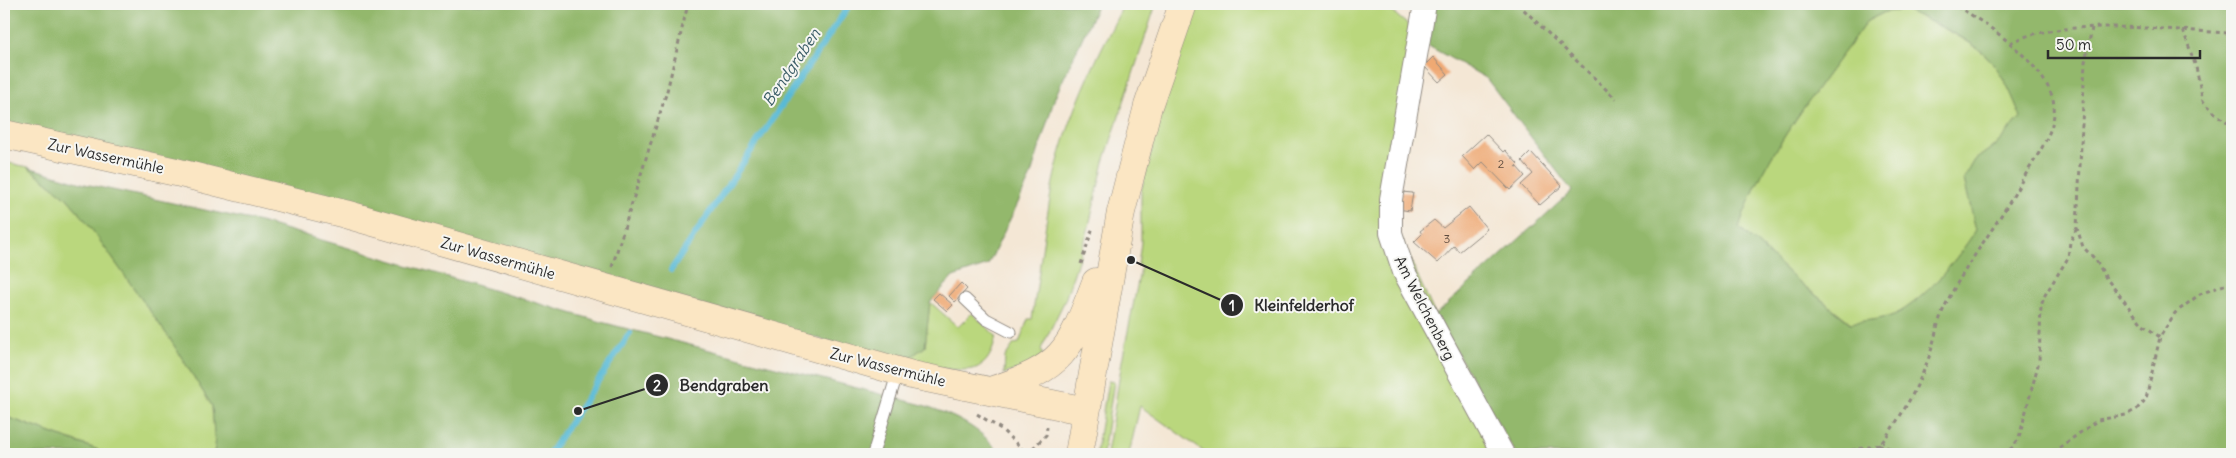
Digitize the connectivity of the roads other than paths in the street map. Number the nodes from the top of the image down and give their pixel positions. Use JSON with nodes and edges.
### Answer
{"nodes":[{"id":1,"x":1183,"y":4,"type":"edge"},
{"id":2,"x":1425,"y":4,"type":"edge"},
{"id":3,"x":4,"y":134,"type":"edge"},
{"id":4,"x":1120,"y":212,"type":"junction"},
{"id":5,"x":965,"y":299,"type":"dead end"},
{"id":6,"x":1011,"y":332,"type":"dead end"},
{"id":7,"x":898,"y":371,"type":"junction"},
{"id":8,"x":990,"y":391,"type":"junction"},
{"id":9,"x":1086,"y":410,"type":"junction"},
{"id":10,"x":873,"y":454,"type":"edge"},
{"id":11,"x":1079,"y":454,"type":"edge"},
{"id":12,"x":1503,"y":454,"type":"edge"}],
"edges":[{"from":1,"to":4,"type":"main road"},
{"from":2,"to":12,"type":"street","name":"Am Welchenberg"},
{"from":3,"to":7,"type":"main road","name":"Zur Wassermühle"},
{"from":4,"to":8,"type":"main road"},
{"from":4,"to":9,"type":"main road"},
{"from":5,"to":6,"type":"lane"},
{"from":7,"to":8,"type":"main road","name":"Zur Wassermühle"},
{"from":7,"to":10,"type":"lane"},
{"from":8,"to":9,"type":"main road","name":"Zur Wassermühle"},
{"from":9,"to":11,"type":"main road"}]}
